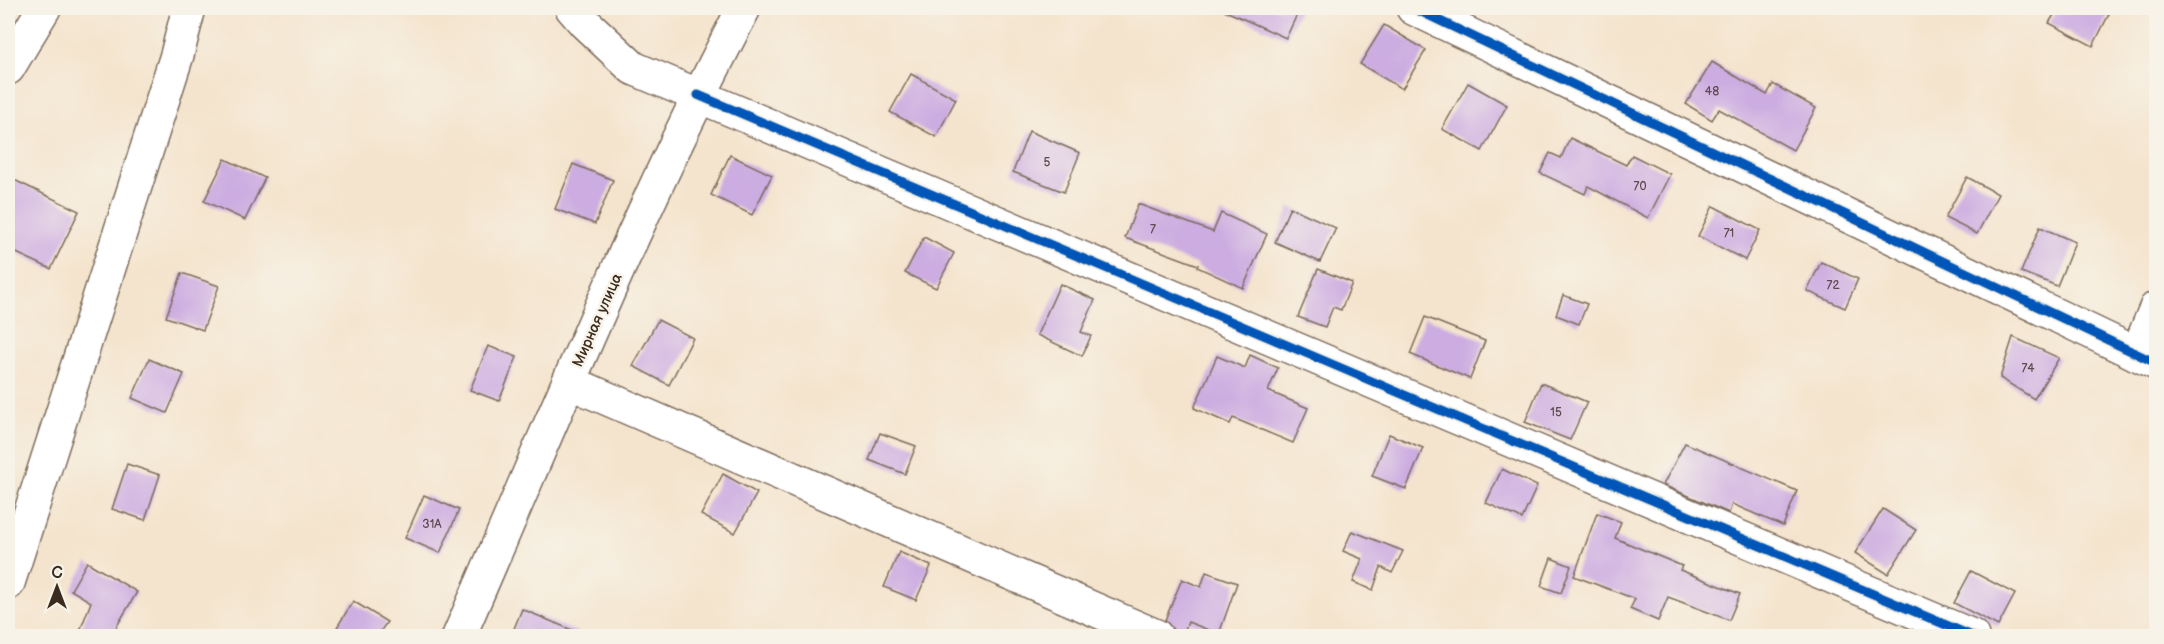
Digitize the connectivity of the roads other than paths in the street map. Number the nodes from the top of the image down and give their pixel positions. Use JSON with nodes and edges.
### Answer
{"nodes":[{"id":1,"x":44,"y":8,"type":"edge"},
{"id":2,"x":189,"y":8,"type":"edge"},
{"id":3,"x":572,"y":8,"type":"edge"},
{"id":4,"x":744,"y":8,"type":"edge"},
{"id":5,"x":1413,"y":8,"type":"edge"},
{"id":6,"x":8,"y":68,"type":"edge"},
{"id":7,"x":698,"y":95,"type":"junction"},
{"id":8,"x":2157,"y":308,"type":"edge"},
{"id":9,"x":2147,"y":358,"type":"edge"},
{"id":10,"x":570,"y":382,"type":"junction"},
{"id":11,"x":8,"y":583,"type":"edge"},
{"id":12,"x":459,"y":636,"type":"edge"},
{"id":13,"x":1156,"y":636,"type":"edge"},
{"id":14,"x":1972,"y":636,"type":"edge"}],
"edges":[{"from":1,"to":6,"type":"street"},
{"from":2,"to":11,"type":"street"},
{"from":3,"to":7,"type":"street"},
{"from":4,"to":7,"type":"street","name":"Мирная улица"},
{"from":5,"to":9,"type":"street"},
{"from":7,"to":10,"type":"street","name":"Мирная улица"},
{"from":7,"to":14,"type":"street"},
{"from":8,"to":9,"type":"street"},
{"from":10,"to":12,"type":"street","name":"Мирная улица"},
{"from":10,"to":13,"type":"street"}]}
